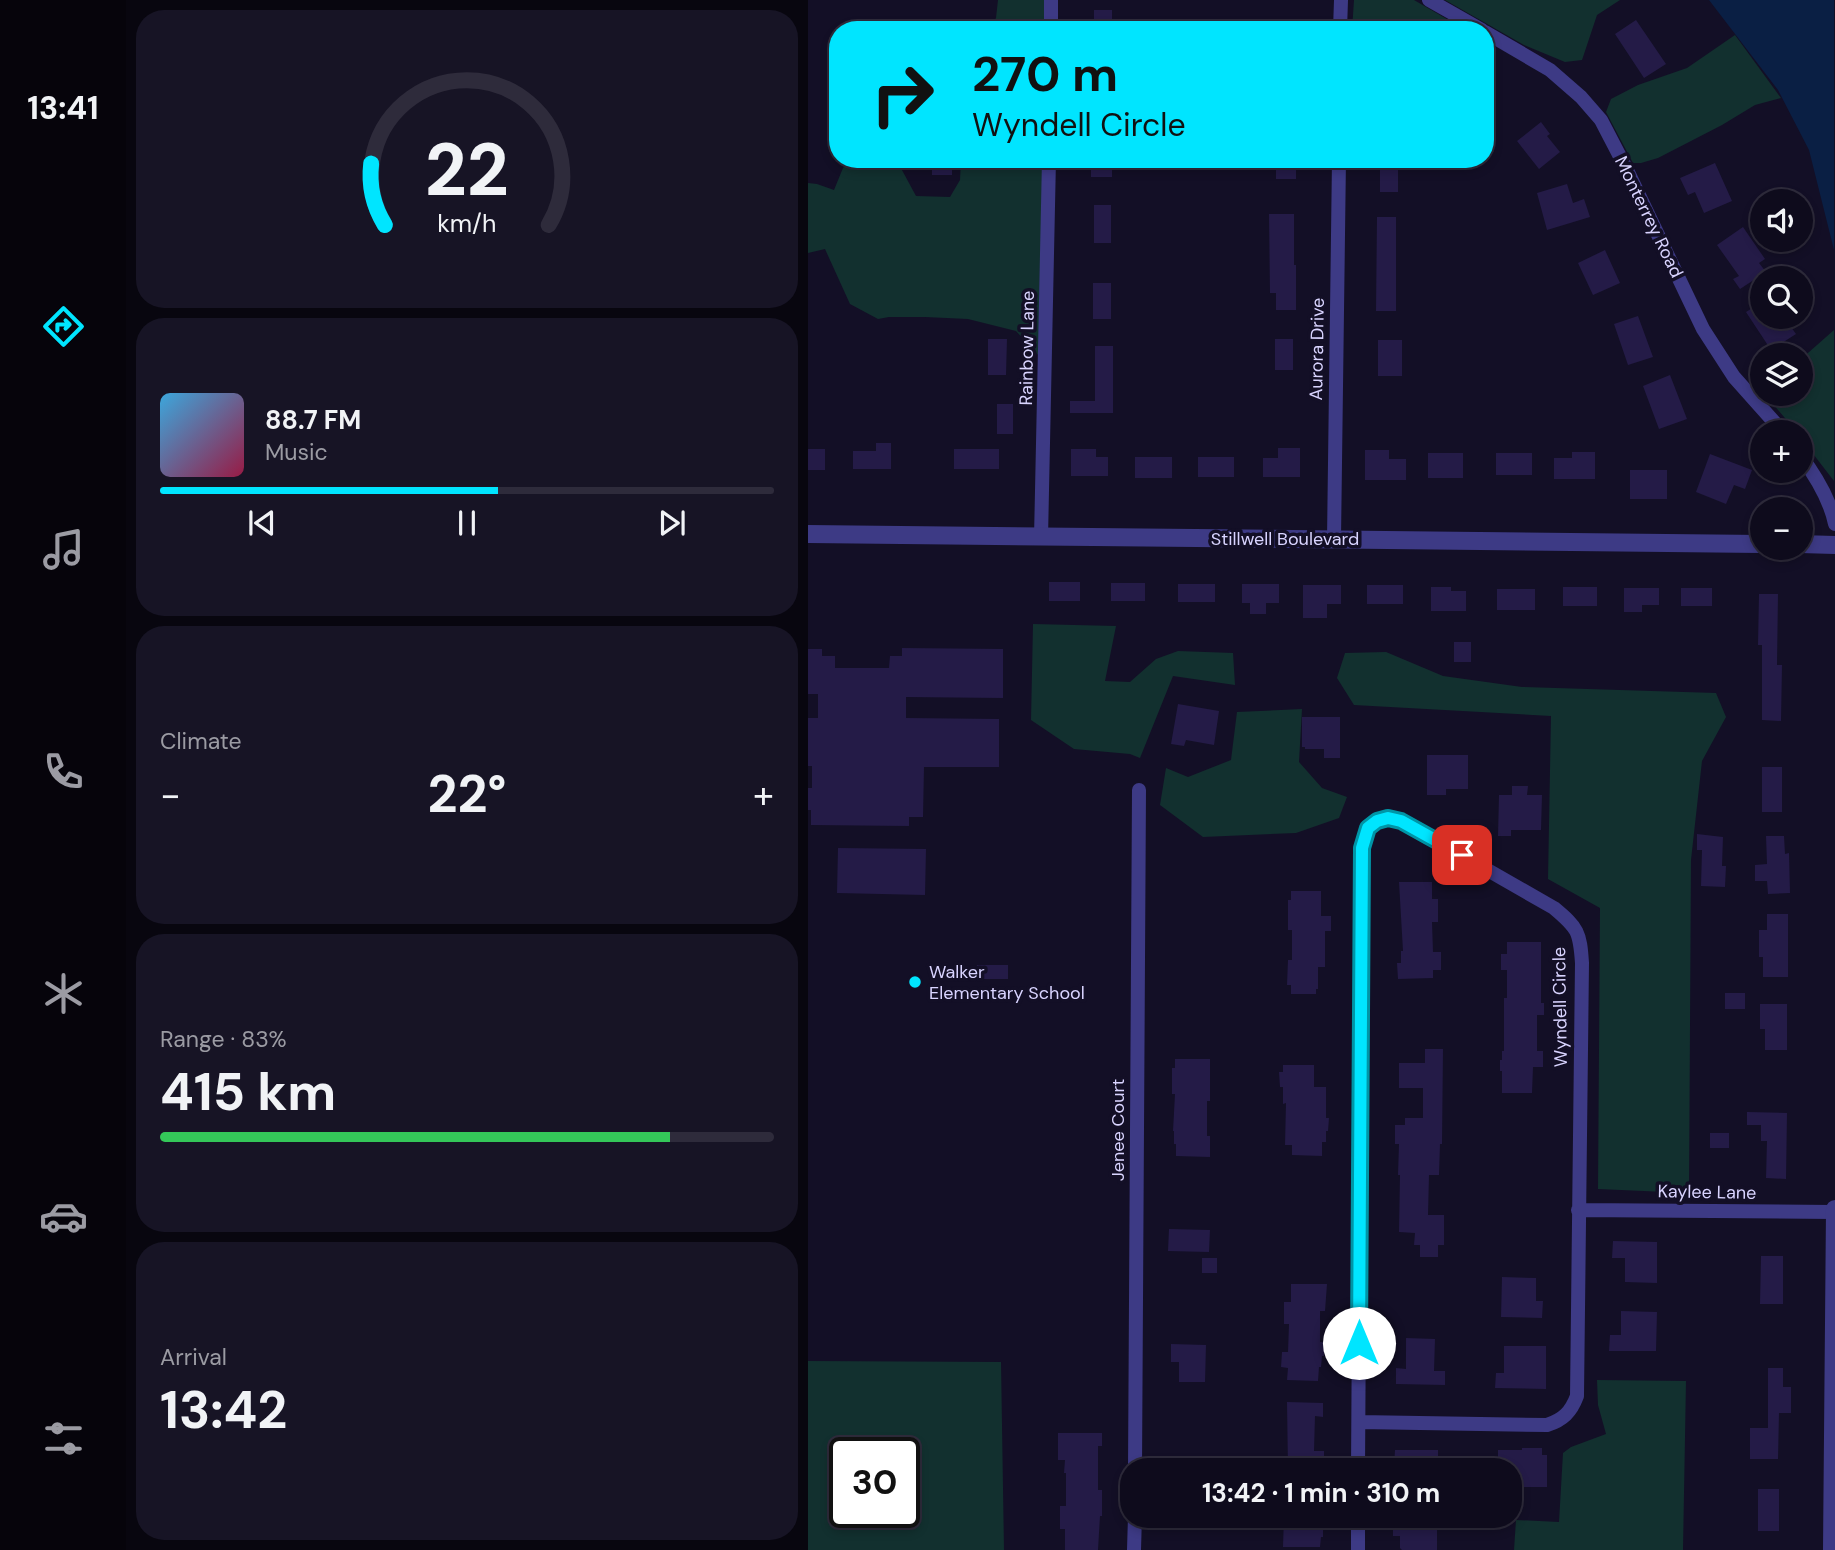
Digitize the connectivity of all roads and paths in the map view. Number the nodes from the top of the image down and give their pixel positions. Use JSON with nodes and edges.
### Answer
{"nodes":[{"id":1,"x":1051,"y":0,"type":"edge"},
{"id":2,"x":1341,"y":0,"type":"edge"},
{"id":3,"x":1429,"y":0,"type":"edge"},
{"id":4,"x":1051,"y":21,"type":"edge"},
{"id":5,"x":1340,"y":21,"type":"edge"},
{"id":6,"x":1466,"y":21,"type":"edge"},
{"id":7,"x":1494,"y":37,"type":"edge"},
{"id":8,"x":1049,"y":168,"type":"edge"},
{"id":9,"x":1339,"y":168,"type":"edge"},
{"id":10,"x":1772,"y":420,"type":"edge"},
{"id":11,"x":1813,"y":474,"type":"edge"},
{"id":12,"x":1835,"y":524,"type":"edge"},
{"id":13,"x":808,"y":534,"type":"edge"},
{"id":14,"x":1041,"y":538,"type":"junction"},
{"id":15,"x":1334,"y":539,"type":"junction"},
{"id":16,"x":1750,"y":544,"type":"edge"},
{"id":17,"x":1813,"y":544,"type":"edge"},
{"id":18,"x":1835,"y":545,"type":"edge"},
{"id":19,"x":1139,"y":790,"type":"dead end"},
{"id":20,"x":1578,"y":1210,"type":"junction"},
{"id":21,"x":1835,"y":1211,"type":"edge"},
{"id":22,"x":1834,"y":1342,"type":"edge"},
{"id":23,"x":1359,"y":1422,"type":"junction"},
{"id":24,"x":1135,"y":1458,"type":"edge"},
{"id":25,"x":1358,"y":1458,"type":"edge"},
{"id":26,"x":1135,"y":1528,"type":"edge"},
{"id":27,"x":1358,"y":1528,"type":"edge"},
{"id":28,"x":1134,"y":1550,"type":"edge"},
{"id":29,"x":1358,"y":1550,"type":"edge"},
{"id":30,"x":1832,"y":1550,"type":"edge"}],
"edges":[{"from":1,"to":4,"type":"street"},
{"from":2,"to":5,"type":"street"},
{"from":3,"to":6,"type":"street","name":"Monterrey Road"},
{"from":7,"to":10,"type":"street","name":"Monterrey Road"},
{"from":8,"to":14,"type":"street","name":"Rainbow Lane"},
{"from":9,"to":15,"type":"street","name":"Aurora Drive"},
{"from":11,"to":12,"type":"street"},
{"from":13,"to":14,"type":"street","name":"Stillwell Boulevard"},
{"from":14,"to":15,"type":"street","name":"Stillwell Boulevard"},
{"from":15,"to":16,"type":"street","name":"Stillwell Boulevard"},
{"from":17,"to":18,"type":"street"},
{"from":19,"to":24,"type":"street","name":"Jenee Court"},
{"from":20,"to":21,"type":"street","name":"Kaylee Lane"},
{"from":20,"to":23,"type":"street","name":"Wyndell Circle"},
{"from":20,"to":23,"type":"street","name":"Wyndell Circle"},
{"from":21,"to":22,"type":"street"},
{"from":22,"to":30,"type":"street"},
{"from":23,"to":25,"type":"street","name":"Wyndell Circle"},
{"from":26,"to":28,"type":"street"},
{"from":27,"to":29,"type":"street"}]}
